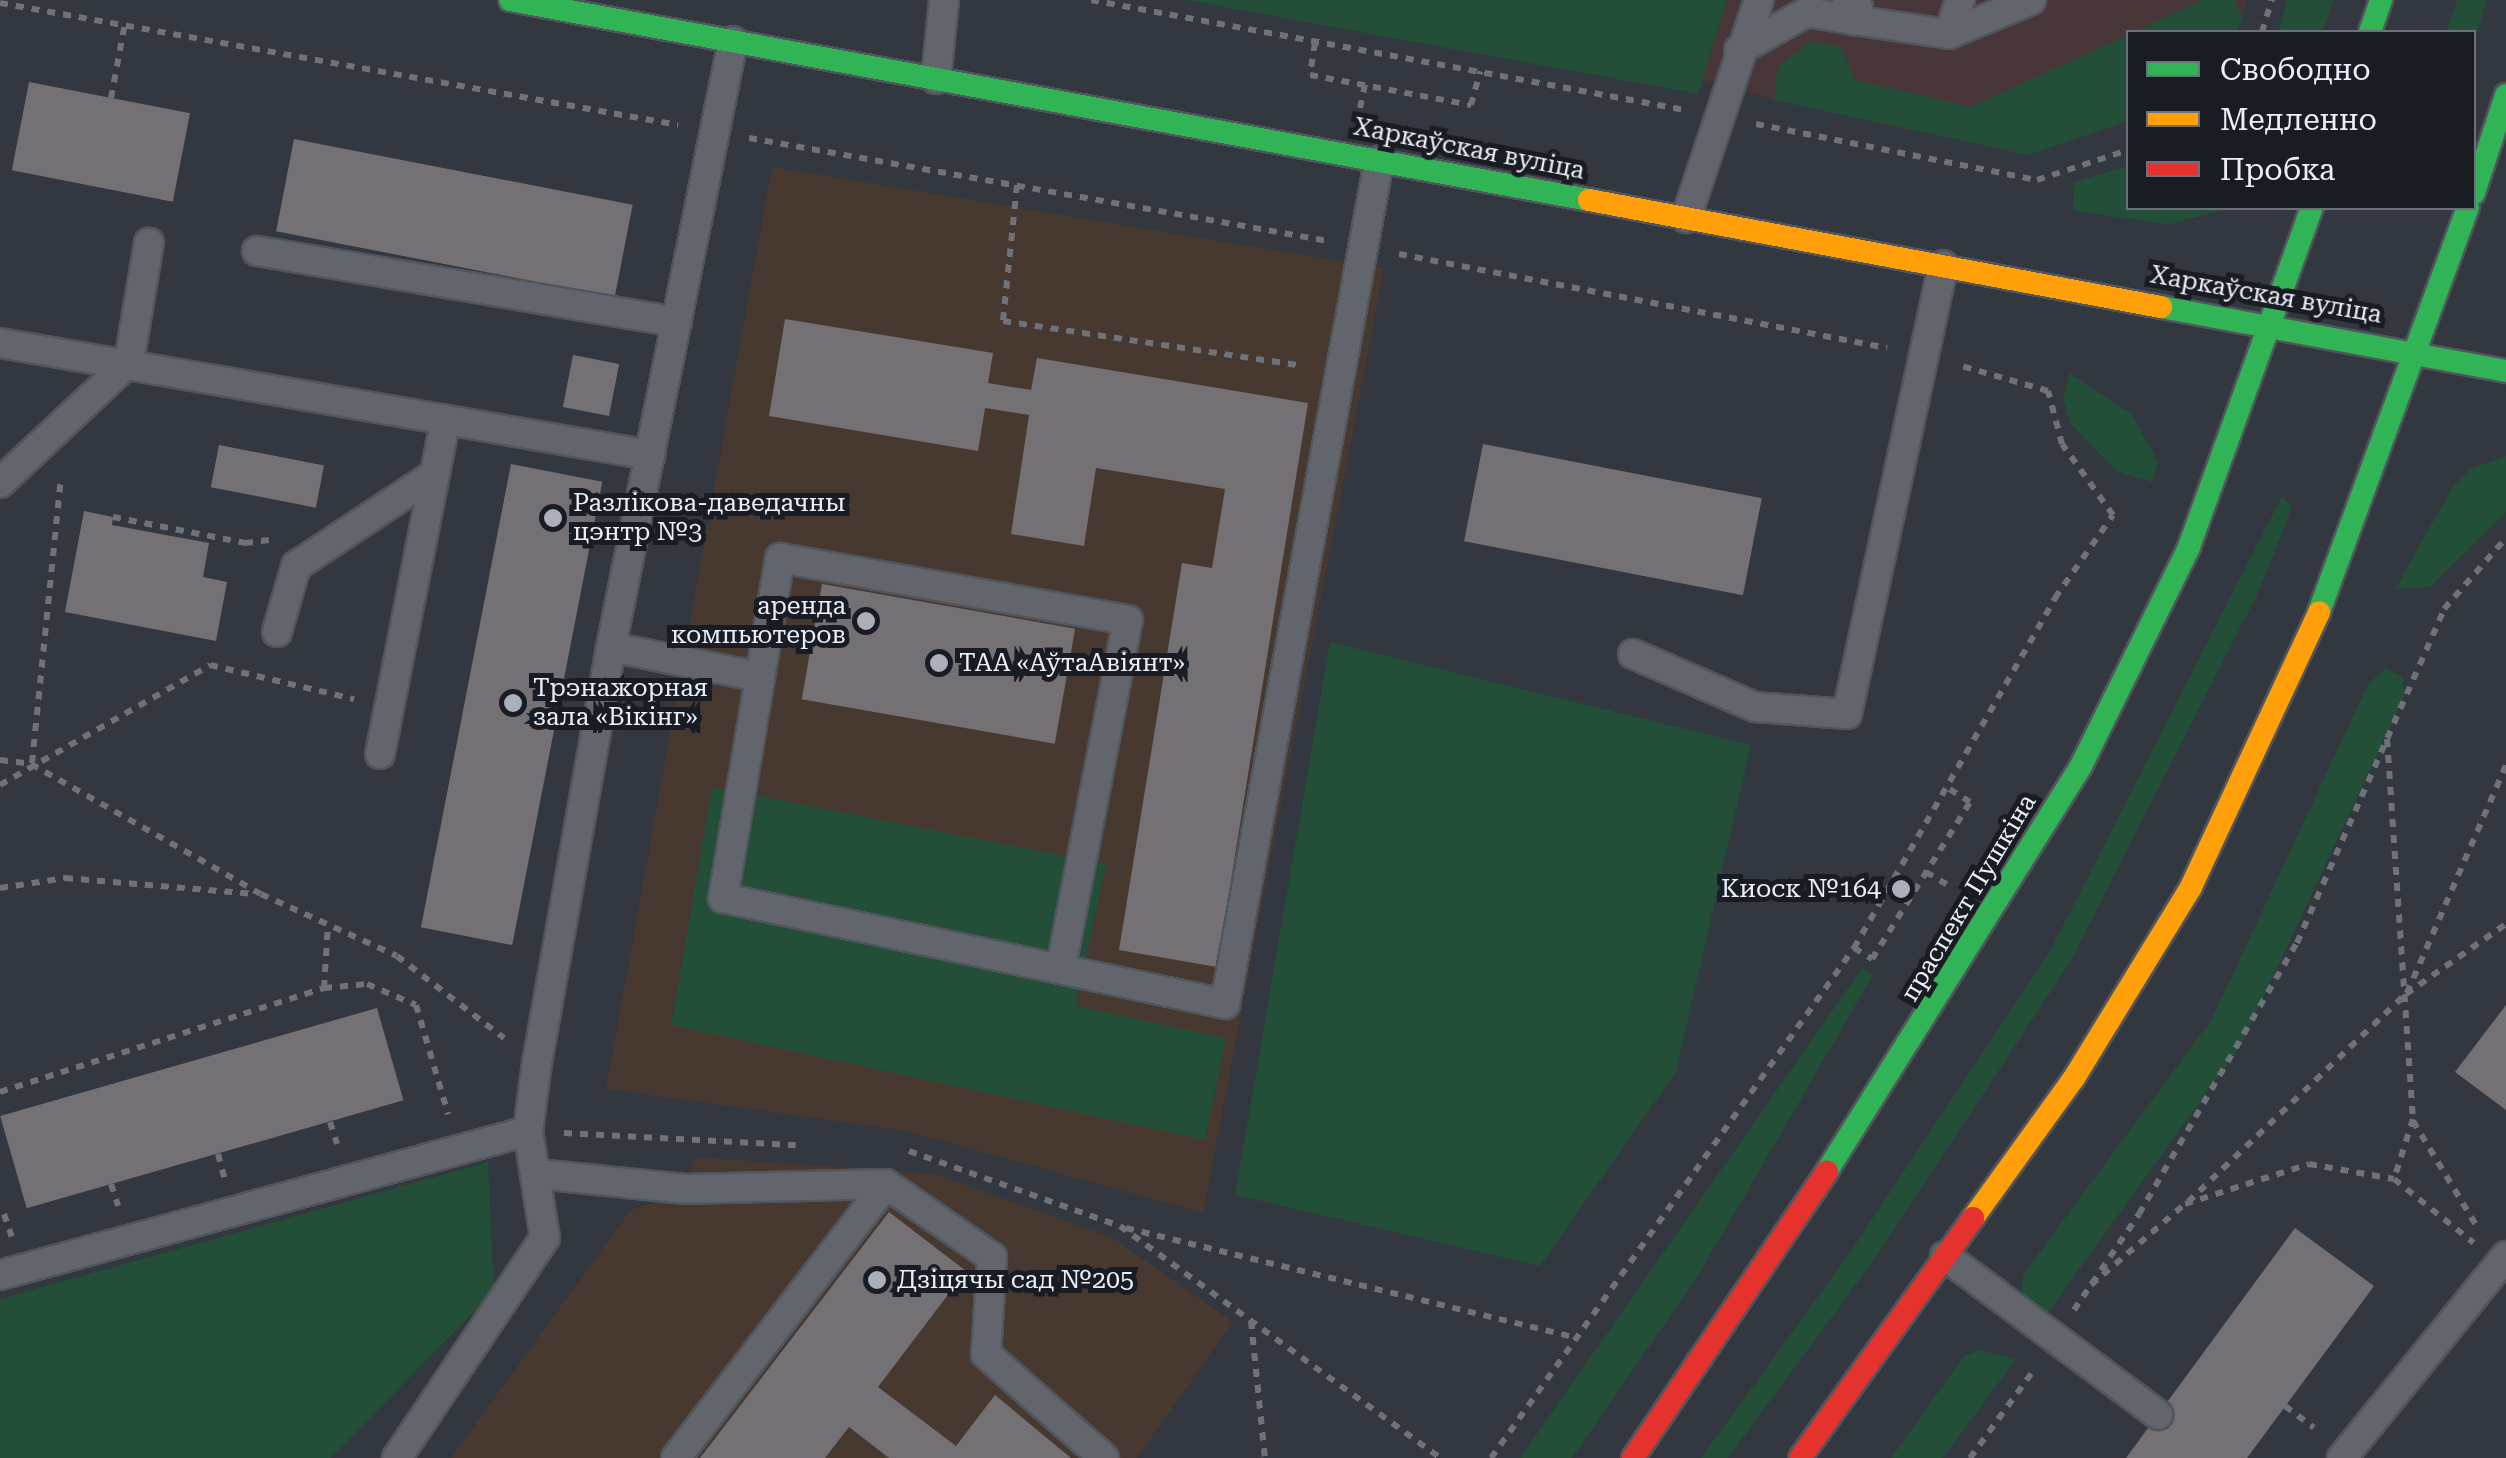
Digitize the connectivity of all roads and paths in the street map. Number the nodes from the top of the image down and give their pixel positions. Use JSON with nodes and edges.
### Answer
{"nodes":[{"id":1,"x":510,"y":0,"type":"edge"},
{"id":2,"x":944,"y":0,"type":"edge"},
{"id":3,"x":1092,"y":0,"type":"edge"},
{"id":4,"x":1738,"y":0,"type":"edge"},
{"id":5,"x":1759,"y":0,"type":"edge"},
{"id":6,"x":1960,"y":0,"type":"edge"},
{"id":7,"x":2272,"y":0,"type":"edge"},
{"id":8,"x":2381,"y":0,"type":"edge"},
{"id":9,"x":2016,"y":3,"type":"edge"},
{"id":10,"x":0,"y":4,"type":"edge"},
{"id":11,"x":1854,"y":7,"type":"edge"},
{"id":12,"x":125,"y":24,"type":"junction"},
{"id":13,"x":2263,"y":30,"type":"edge"},
{"id":14,"x":2371,"y":30,"type":"edge"},
{"id":15,"x":1948,"y":34,"type":"junction"},
{"id":16,"x":733,"y":41,"type":"junction"},
{"id":17,"x":1315,"y":43,"type":"junction"},
{"id":18,"x":1739,"y":50,"type":"junction"},
{"id":19,"x":1480,"y":70,"type":"junction"},
{"id":20,"x":936,"y":79,"type":"junction"},
{"id":21,"x":2506,"y":95,"type":"edge"},
{"id":22,"x":111,"y":98,"type":"dead end"},
{"id":23,"x":1719,"y":116,"type":"junction"},
{"id":24,"x":716,"y":132,"type":"junction"},
{"id":25,"x":2126,"y":151,"type":"edge"},
{"id":26,"x":1380,"y":161,"type":"junction"},
{"id":27,"x":1017,"y":185,"type":"junction"},
{"id":28,"x":2476,"y":187,"type":"edge"},
{"id":29,"x":2311,"y":210,"type":"edge"},
{"id":30,"x":2467,"y":210,"type":"edge"},
{"id":31,"x":1686,"y":218,"type":"junction"},
{"id":32,"x":149,"y":243,"type":"dead end"},
{"id":33,"x":1361,"y":247,"type":"junction"},
{"id":34,"x":257,"y":251,"type":"dead end"},
{"id":35,"x":1943,"y":265,"type":"junction"},
{"id":36,"x":677,"y":322,"type":"junction"},
{"id":37,"x":2272,"y":324,"type":"junction"},
{"id":38,"x":0,"y":343,"type":"edge"},
{"id":39,"x":2418,"y":351,"type":"junction"},
{"id":40,"x":1924,"y":355,"type":"junction"},
{"id":41,"x":129,"y":362,"type":"junction"},
{"id":42,"x":2506,"y":371,"type":"edge"},
{"id":43,"x":1345,"y":372,"type":"junction"},
{"id":44,"x":446,"y":418,"type":"junction"},
{"id":45,"x":67,"y":424,"type":"junction"},
{"id":46,"x":650,"y":455,"type":"junction"},
{"id":47,"x":435,"y":474,"type":"junction"},
{"id":48,"x":0,"y":484,"type":"edge"},
{"id":49,"x":113,"y":517,"type":"dead end"},
{"id":50,"x":2506,"y":538,"type":"edge"},
{"id":51,"x":280,"y":539,"type":"dead end"},
{"id":52,"x":276,"y":632,"type":"dead end"},
{"id":53,"x":612,"y":647,"type":"junction"},
{"id":54,"x":1633,"y":654,"type":"dead end"},
{"id":55,"x":760,"y":676,"type":"junction"},
{"id":56,"x":389,"y":707,"type":"junction"},
{"id":57,"x":2387,"y":737,"type":"junction"},
{"id":58,"x":380,"y":754,"type":"dead end"},
{"id":59,"x":0,"y":760,"type":"edge"},
{"id":60,"x":32,"y":764,"type":"junction"},
{"id":61,"x":2506,"y":764,"type":"edge"},
{"id":62,"x":0,"y":785,"type":"edge"},
{"id":63,"x":1949,"y":789,"type":"junction"},
{"id":64,"x":0,"y":888,"type":"edge"},
{"id":65,"x":261,"y":894,"type":"junction"},
{"id":66,"x":328,"y":924,"type":"junction"},
{"id":67,"x":2506,"y":924,"type":"edge"},
{"id":68,"x":1854,"y":948,"type":"junction"},
{"id":69,"x":1061,"y":967,"type":"junction"},
{"id":70,"x":324,"y":988,"type":"junction"},
{"id":71,"x":2406,"y":994,"type":"junction"},
{"id":72,"x":537,"y":1063,"type":"junction"},
{"id":73,"x":0,"y":1092,"type":"edge"},
{"id":74,"x":2413,"y":1120,"type":"junction"},
{"id":75,"x":330,"y":1122,"type":"dead end"},
{"id":76,"x":431,"y":1124,"type":"dead end"},
{"id":77,"x":528,"y":1131,"type":"junction"},
{"id":78,"x":357,"y":1144,"type":"dead end"},
{"id":79,"x":338,"y":1150,"type":"junction"},
{"id":80,"x":218,"y":1154,"type":"dead end"},
{"id":81,"x":320,"y":1155,"type":"dead end"},
{"id":82,"x":538,"y":1174,"type":"junction"},
{"id":83,"x":244,"y":1177,"type":"dead end"},
{"id":84,"x":2394,"y":1179,"type":"junction"},
{"id":85,"x":226,"y":1182,"type":"junction"},
{"id":86,"x":112,"y":1184,"type":"dead end"},
{"id":87,"x":886,"y":1184,"type":"junction"},
{"id":88,"x":208,"y":1187,"type":"dead end"},
{"id":89,"x":2185,"y":1204,"type":"junction"},
{"id":90,"x":138,"y":1207,"type":"dead end"},
{"id":91,"x":120,"y":1212,"type":"junction"},
{"id":92,"x":4,"y":1214,"type":"dead end"},
{"id":93,"x":102,"y":1218,"type":"dead end"},
{"id":94,"x":1120,"y":1226,"type":"dead end"},
{"id":95,"x":31,"y":1238,"type":"dead end"},
{"id":96,"x":14,"y":1243,"type":"junction"},
{"id":97,"x":0,"y":1247,"type":"edge"},
{"id":98,"x":1945,"y":1256,"type":"junction"},
{"id":99,"x":2502,"y":1258,"type":"edge"},
{"id":100,"x":0,"y":1276,"type":"edge"},
{"id":101,"x":2083,"y":1292,"type":"junction"},
{"id":102,"x":1251,"y":1320,"type":"dead end"},
{"id":103,"x":1578,"y":1338,"type":"junction"},
{"id":104,"x":2056,"y":1340,"type":"junction"},
{"id":105,"x":2285,"y":1406,"type":"dead end"},
{"id":106,"x":2158,"y":1415,"type":"dead end"},
{"id":107,"x":2314,"y":1428,"type":"dead end"},
{"id":108,"x":397,"y":1458,"type":"edge"},
{"id":109,"x":676,"y":1458,"type":"edge"},
{"id":110,"x":1104,"y":1458,"type":"edge"},
{"id":111,"x":1265,"y":1458,"type":"edge"},
{"id":112,"x":1491,"y":1458,"type":"edge"},
{"id":113,"x":1633,"y":1458,"type":"edge"},
{"id":114,"x":1800,"y":1458,"type":"edge"},
{"id":115,"x":1970,"y":1458,"type":"edge"},
{"id":116,"x":2342,"y":1458,"type":"edge"}],
"edges":[{"from":1,"to":16,"type":"main road","name":"Харкаўская вуліца"},
{"from":2,"to":20,"type":"lane"},
{"from":3,"to":17,"type":"path"},
{"from":4,"to":18,"type":"lane"},
{"from":5,"to":18,"type":"lane"},
{"from":6,"to":15,"type":"lane"},
{"from":7,"to":13,"type":"path"},
{"from":8,"to":14,"type":"main road"},
{"from":9,"to":15,"type":"lane"},
{"from":10,"to":12,"type":"path"},
{"from":11,"to":15,"type":"lane"},
{"from":11,"to":18,"type":"lane"},
{"from":12,"to":22,"type":"path"},
{"from":12,"to":24,"type":"path"},
{"from":16,"to":20,"type":"main road","name":"Харкаўская вуліца"},
{"from":16,"to":24,"type":"lane"},
{"from":17,"to":19,"type":"path"},
{"from":17,"to":19,"type":"path"},
{"from":18,"to":23,"type":"lane"},
{"from":19,"to":23,"type":"path"},
{"from":20,"to":26,"type":"main road","name":"Харкаўская вуліца"},
{"from":21,"to":28,"type":"main road"},
{"from":23,"to":25,"type":"path"},
{"from":23,"to":31,"type":"lane"},
{"from":24,"to":27,"type":"path"},
{"from":24,"to":36,"type":"lane"},
{"from":26,"to":31,"type":"main road","name":"Харкаўская вуліца"},
{"from":26,"to":33,"type":"lane"},
{"from":27,"to":33,"type":"path"},
{"from":27,"to":43,"type":"path"},
{"from":29,"to":37,"type":"main road","name":"праспект Пушкіна"},
{"from":30,"to":39,"type":"main road"},
{"from":31,"to":35,"type":"main road","name":"Харкаўская вуліца"},
{"from":32,"to":41,"type":"lane"},
{"from":33,"to":40,"type":"path"},
{"from":33,"to":43,"type":"lane"},
{"from":34,"to":36,"type":"lane"},
{"from":35,"to":37,"type":"main road","name":"Харкаўская вуліца"},
{"from":35,"to":40,"type":"lane"},
{"from":36,"to":46,"type":"lane"},
{"from":37,"to":39,"type":"main road","name":"Харкаўская вуліца"},
{"from":37,"to":113,"type":"main road","name":"праспект Пушкіна"},
{"from":38,"to":41,"type":"lane"},
{"from":39,"to":42,"type":"main road","name":"Харкаўская вуліца"},
{"from":39,"to":98,"type":"main road"},
{"from":40,"to":54,"type":"lane"},
{"from":40,"to":63,"type":"path"},
{"from":41,"to":44,"type":"lane"},
{"from":41,"to":45,"type":"lane"},
{"from":43,"to":69,"type":"lane"},
{"from":44,"to":46,"type":"lane"},
{"from":44,"to":47,"type":"lane"},
{"from":45,"to":48,"type":"lane"},
{"from":45,"to":60,"type":"path"},
{"from":46,"to":53,"type":"lane"},
{"from":47,"to":52,"type":"lane"},
{"from":47,"to":56,"type":"lane"},
{"from":49,"to":51,"type":"path"},
{"from":50,"to":57,"type":"path"},
{"from":53,"to":55,"type":"lane"},
{"from":53,"to":72,"type":"lane"},
{"from":55,"to":69,"type":"lane"},
{"from":55,"to":69,"type":"lane"},
{"from":56,"to":58,"type":"lane"},
{"from":56,"to":60,"type":"path"},
{"from":57,"to":71,"type":"path"},
{"from":57,"to":101,"type":"path"},
{"from":59,"to":60,"type":"path"},
{"from":60,"to":62,"type":"path"},
{"from":60,"to":65,"type":"path"},
{"from":61,"to":71,"type":"path"},
{"from":63,"to":68,"type":"path"},
{"from":63,"to":68,"type":"path"},
{"from":64,"to":65,"type":"path"},
{"from":65,"to":66,"type":"path"},
{"from":66,"to":70,"type":"path"},
{"from":66,"to":72,"type":"path"},
{"from":67,"to":71,"type":"path"},
{"from":68,"to":103,"type":"path"},
{"from":70,"to":73,"type":"path"},
{"from":70,"to":76,"type":"path"},
{"from":71,"to":74,"type":"path"},
{"from":71,"to":89,"type":"path"},
{"from":72,"to":77,"type":"lane"},
{"from":74,"to":84,"type":"path"},
{"from":74,"to":99,"type":"path"},
{"from":75,"to":79,"type":"path"},
{"from":77,"to":82,"type":"lane"},
{"from":77,"to":100,"type":"lane"},
{"from":78,"to":79,"type":"path"},
{"from":79,"to":81,"type":"path"},
{"from":80,"to":85,"type":"path"},
{"from":82,"to":87,"type":"lane"},
{"from":82,"to":108,"type":"lane"},
{"from":83,"to":85,"type":"path"},
{"from":84,"to":89,"type":"path"},
{"from":84,"to":99,"type":"path"},
{"from":85,"to":88,"type":"path"},
{"from":86,"to":91,"type":"path"},
{"from":87,"to":109,"type":"lane"},
{"from":87,"to":110,"type":"lane"},
{"from":89,"to":101,"type":"path"},
{"from":90,"to":91,"type":"path"},
{"from":91,"to":93,"type":"path"},
{"from":92,"to":96,"type":"path"},
{"from":94,"to":103,"type":"path"},
{"from":95,"to":96,"type":"path"},
{"from":96,"to":97,"type":"path"},
{"from":98,"to":104,"type":"lane"},
{"from":98,"to":114,"type":"main road"},
{"from":99,"to":116,"type":"lane"},
{"from":101,"to":104,"type":"path"},
{"from":102,"to":111,"type":"path"},
{"from":103,"to":112,"type":"path"},
{"from":104,"to":106,"type":"lane"},
{"from":104,"to":115,"type":"path"},
{"from":105,"to":107,"type":"path"}]}
